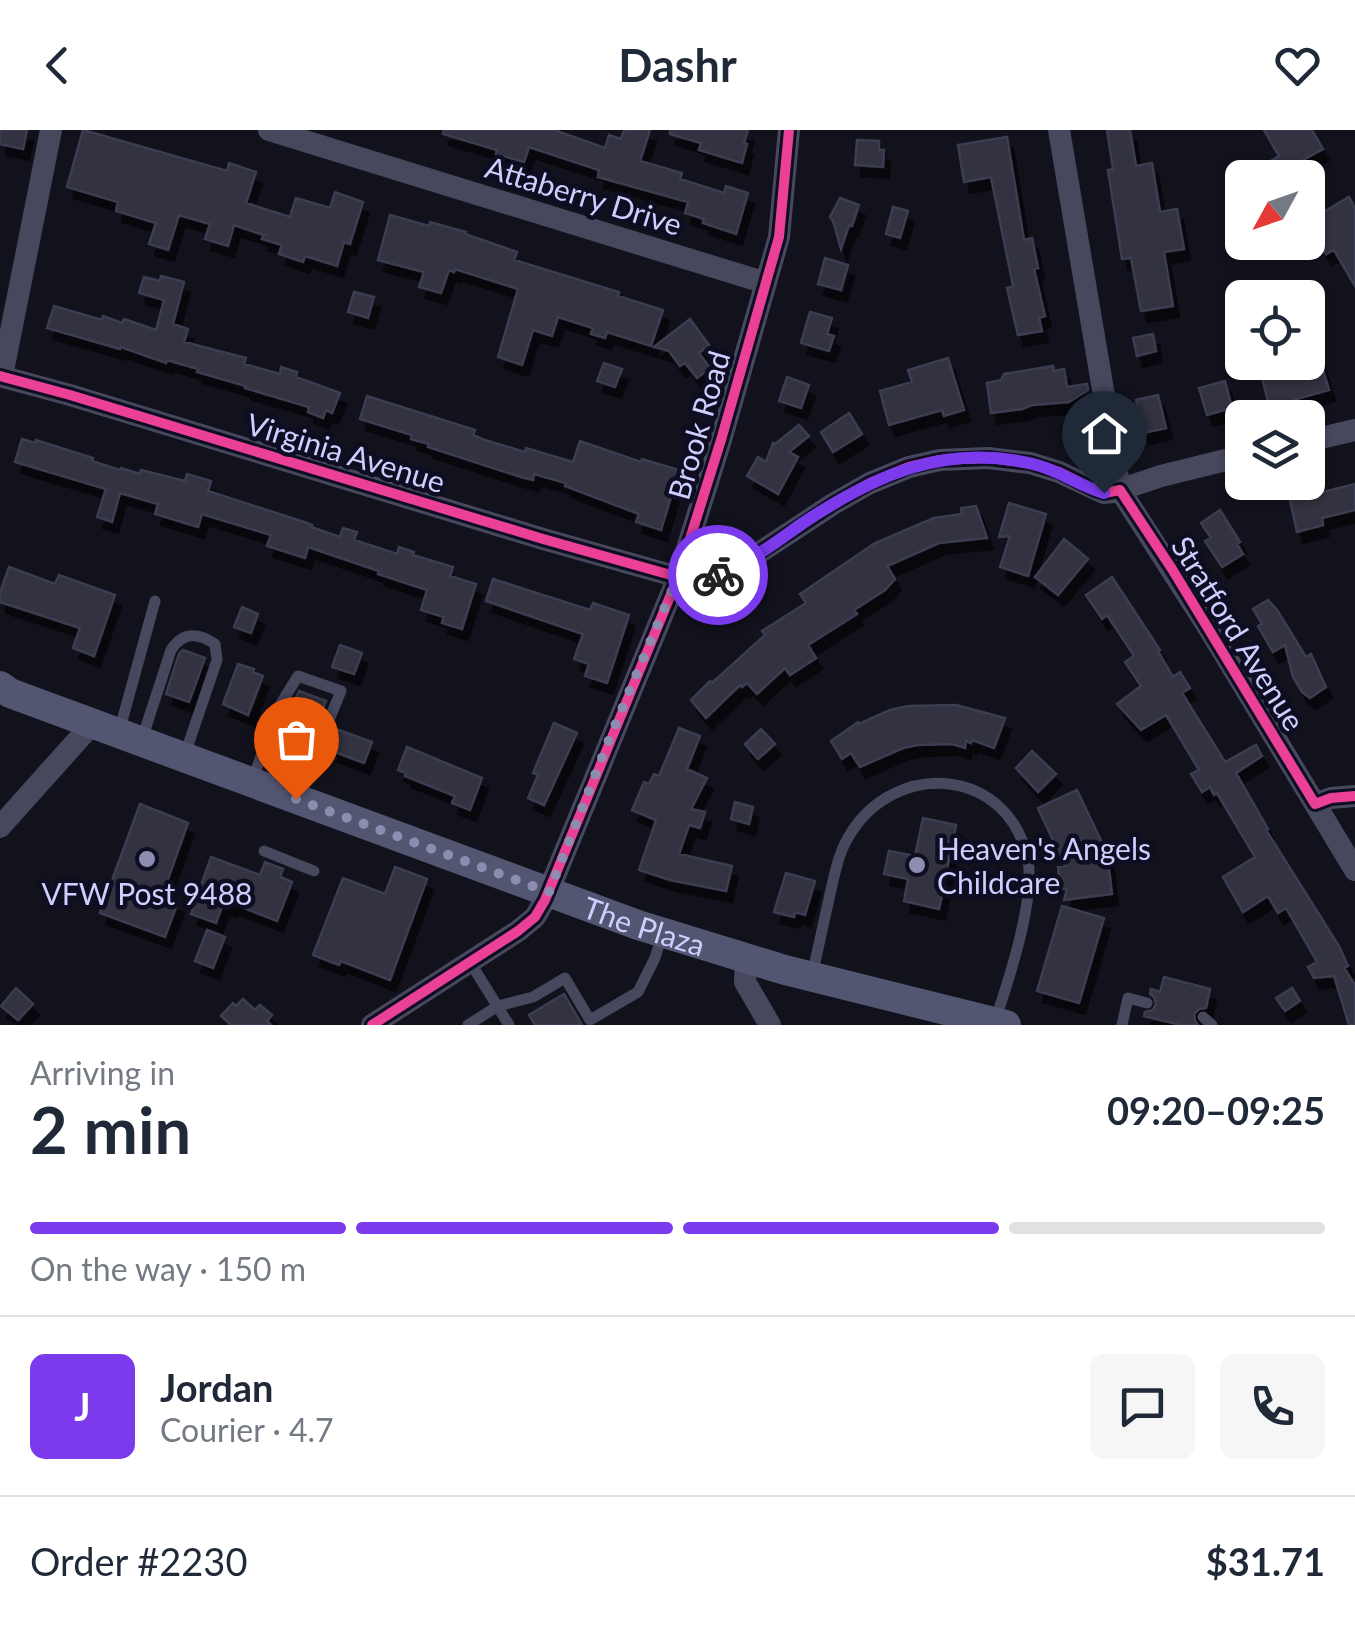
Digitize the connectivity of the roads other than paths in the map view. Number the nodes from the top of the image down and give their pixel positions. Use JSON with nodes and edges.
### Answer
{"nodes":[{"id":1,"x":51,"y":130,"type":"edge"},
{"id":2,"x":269,"y":130,"type":"edge"},
{"id":3,"x":789,"y":130,"type":"edge"},
{"id":4,"x":1058,"y":130,"type":"edge"},
{"id":5,"x":766,"y":283,"type":"junction"},
{"id":6,"x":1,"y":376,"type":"edge"},
{"id":7,"x":1355,"y":430,"type":"edge"},
{"id":8,"x":1325,"y":437,"type":"edge"},
{"id":9,"x":1225,"y":460,"type":"edge"},
{"id":10,"x":1120,"y":490,"type":"junction"},
{"id":11,"x":678,"y":576,"type":"junction"},
{"id":12,"x":154,"y":602,"type":"dead end"},
{"id":13,"x":3,"y":692,"type":"edge"},
{"id":14,"x":118,"y":732,"type":"junction"},
{"id":15,"x":184,"y":757,"type":"junction"},
{"id":16,"x":251,"y":783,"type":"junction"},
{"id":17,"x":1355,"y":796,"type":"edge"},
{"id":18,"x":296,"y":799,"type":"junction"},
{"id":19,"x":1315,"y":804,"type":"junction"},
{"id":20,"x":0,"y":827,"type":"edge"},
{"id":21,"x":264,"y":852,"type":"dead end"},
{"id":22,"x":1355,"y":870,"type":"edge"},
{"id":23,"x":314,"y":871,"type":"dead end"},
{"id":24,"x":549,"y":892,"type":"junction"},
{"id":25,"x":663,"y":933,"type":"junction"},
{"id":26,"x":746,"y":958,"type":"junction"},
{"id":27,"x":470,"y":962,"type":"junction"},
{"id":28,"x":812,"y":976,"type":"junction"},
{"id":29,"x":1148,"y":1002,"type":"dead end"},
{"id":30,"x":498,"y":1006,"type":"junction"},
{"id":31,"x":592,"y":1022,"type":"edge"},
{"id":32,"x":1000,"y":1024,"type":"edge"},
{"id":33,"x":372,"y":1025,"type":"edge"},
{"id":34,"x":468,"y":1025,"type":"edge"},
{"id":35,"x":510,"y":1025,"type":"edge"},
{"id":36,"x":770,"y":1025,"type":"edge"},
{"id":37,"x":1122,"y":1025,"type":"edge"}],
"edges":[{"from":1,"to":6,"type":"street"},
{"from":2,"to":5,"type":"street","name":"Attaberry Drive"},
{"from":3,"to":5,"type":"street","name":"Brook Road"},
{"from":4,"to":10,"type":"street","name":"Stratford Avenue"},
{"from":5,"to":11,"type":"street","name":"Brook Road"},
{"from":6,"to":11,"type":"street","name":"Virginia Avenue"},
{"from":7,"to":8,"type":"street"},
{"from":9,"to":10,"type":"street"},
{"from":10,"to":11,"type":"street"},
{"from":10,"to":19,"type":"street","name":"Stratford Avenue"},
{"from":11,"to":24,"type":"street","name":"Brook Road"},
{"from":12,"to":14,"type":"lane"},
{"from":13,"to":14,"type":"main road","name":"The Plaza"},
{"from":14,"to":15,"type":"main road","name":"The Plaza"},
{"from":14,"to":15,"type":"lane"},
{"from":14,"to":20,"type":"street"},
{"from":15,"to":16,"type":"main road","name":"The Plaza"},
{"from":16,"to":18,"type":"main road","name":"The Plaza"},
{"from":16,"to":18,"type":"lane"},
{"from":17,"to":19,"type":"street"},
{"from":18,"to":24,"type":"main road","name":"The Plaza"},
{"from":19,"to":22,"type":"street","name":"Stratford Avenue"},
{"from":21,"to":23,"type":"lane"},
{"from":24,"to":25,"type":"main road","name":"The Plaza"},
{"from":24,"to":27,"type":"street","name":"Brook Road"},
{"from":25,"to":26,"type":"main road","name":"The Plaza"},
{"from":25,"to":31,"type":"lane"},
{"from":26,"to":28,"type":"main road","name":"The Plaza"},
{"from":26,"to":36,"type":"street"},
{"from":27,"to":30,"type":"lane"},
{"from":27,"to":33,"type":"street","name":"Brook Road"},
{"from":28,"to":32,"type":"main road","name":"The Plaza"},
{"from":28,"to":32,"type":"lane"},
{"from":29,"to":37,"type":"lane"},
{"from":30,"to":31,"type":"lane"},
{"from":30,"to":34,"type":"lane"},
{"from":30,"to":35,"type":"lane"}]}
